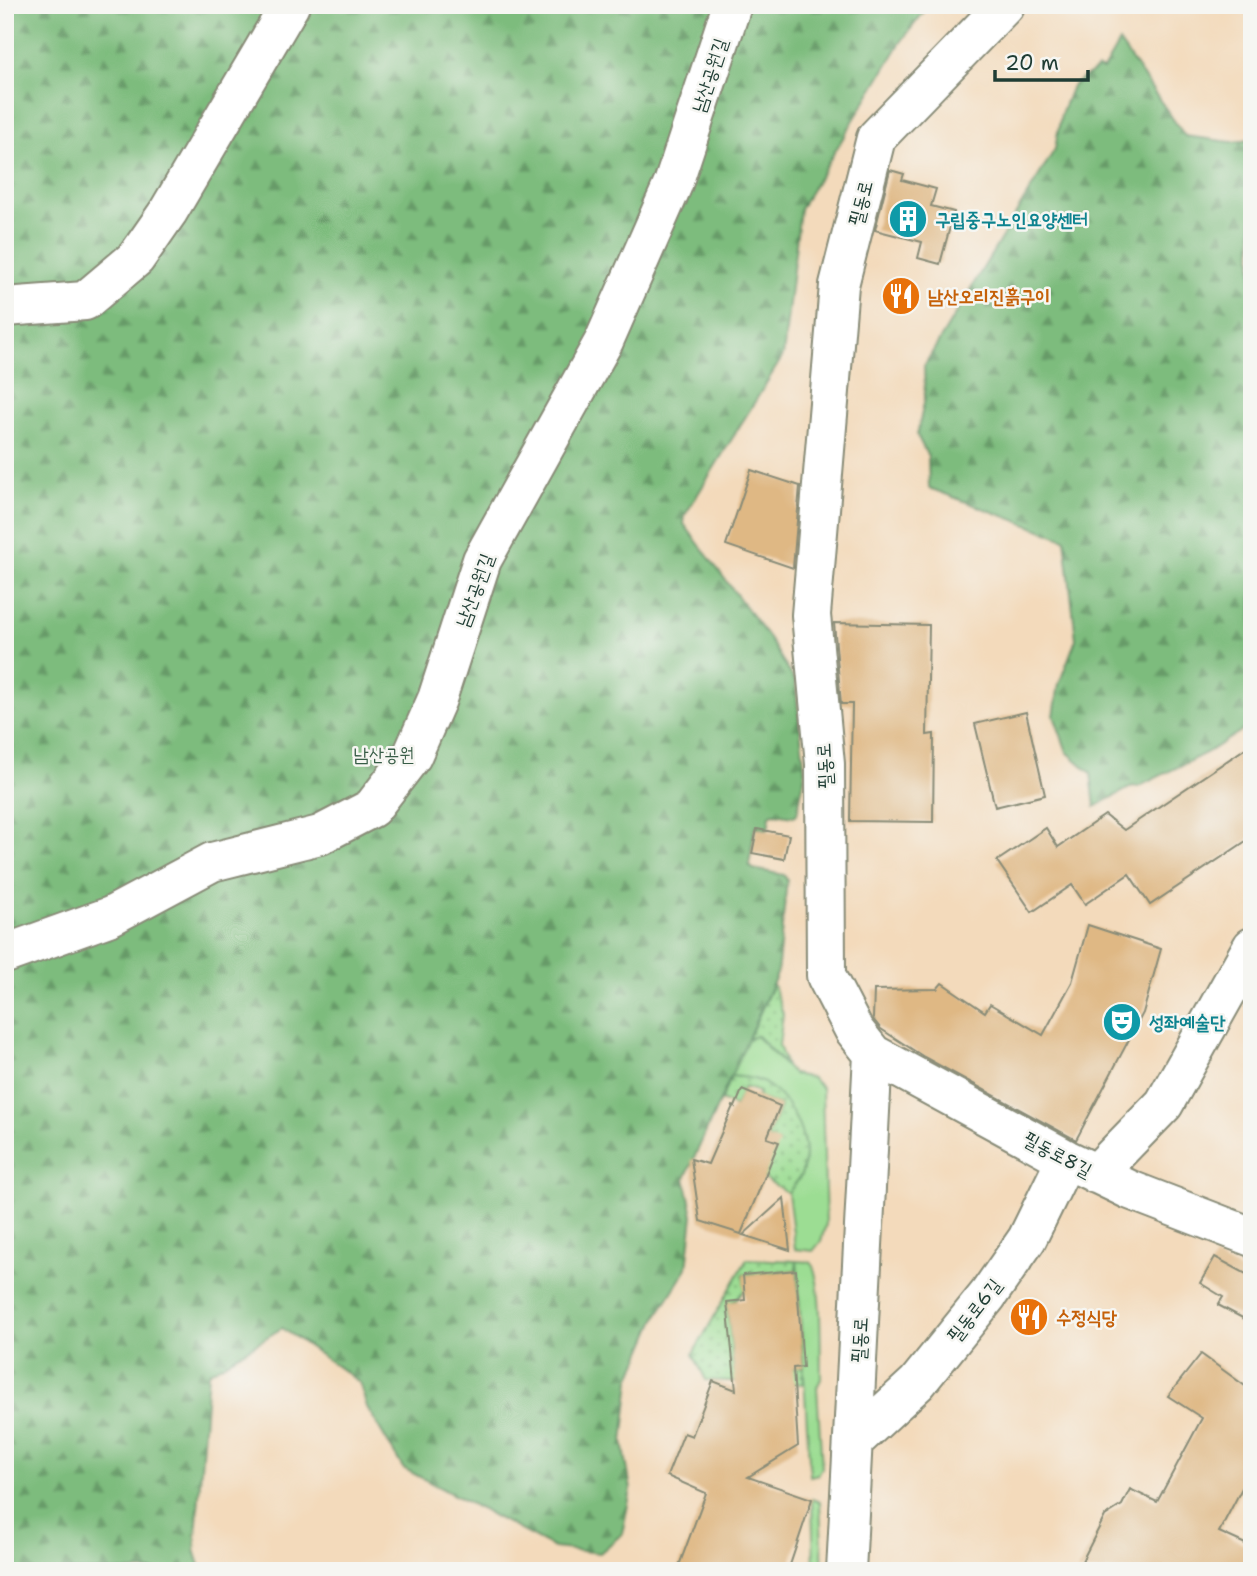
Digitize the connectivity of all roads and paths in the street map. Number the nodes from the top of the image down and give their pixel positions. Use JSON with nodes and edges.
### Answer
{"nodes":[{"id":1,"x":290,"y":5,"type":"edge"},
{"id":2,"x":732,"y":5,"type":"edge"},
{"id":3,"x":1005,"y":5,"type":"edge"},
{"id":4,"x":5,"y":307,"type":"edge"},
{"id":5,"x":1252,"y":947,"type":"edge"},
{"id":6,"x":5,"y":954,"type":"edge"},
{"id":7,"x":873,"y":1054,"type":"junction"},
{"id":8,"x":1081,"y":1166,"type":"junction"},
{"id":9,"x":1252,"y":1237,"type":"edge"},
{"id":10,"x":854,"y":1441,"type":"junction"},
{"id":11,"x":846,"y":1571,"type":"edge"}],
"edges":[{"from":1,"to":4,"type":"street"},
{"from":2,"to":6,"type":"street","name":"남산공원길"},
{"from":3,"to":7,"type":"street","name":"필동로"},
{"from":5,"to":8,"type":"street","name":"필동로6길"},
{"from":7,"to":8,"type":"street","name":"필동로8길"},
{"from":7,"to":10,"type":"street","name":"필동로"},
{"from":8,"to":9,"type":"street","name":"필동로8길"},
{"from":8,"to":10,"type":"street","name":"필동로6길"},
{"from":10,"to":11,"type":"street","name":"필동로"}]}
